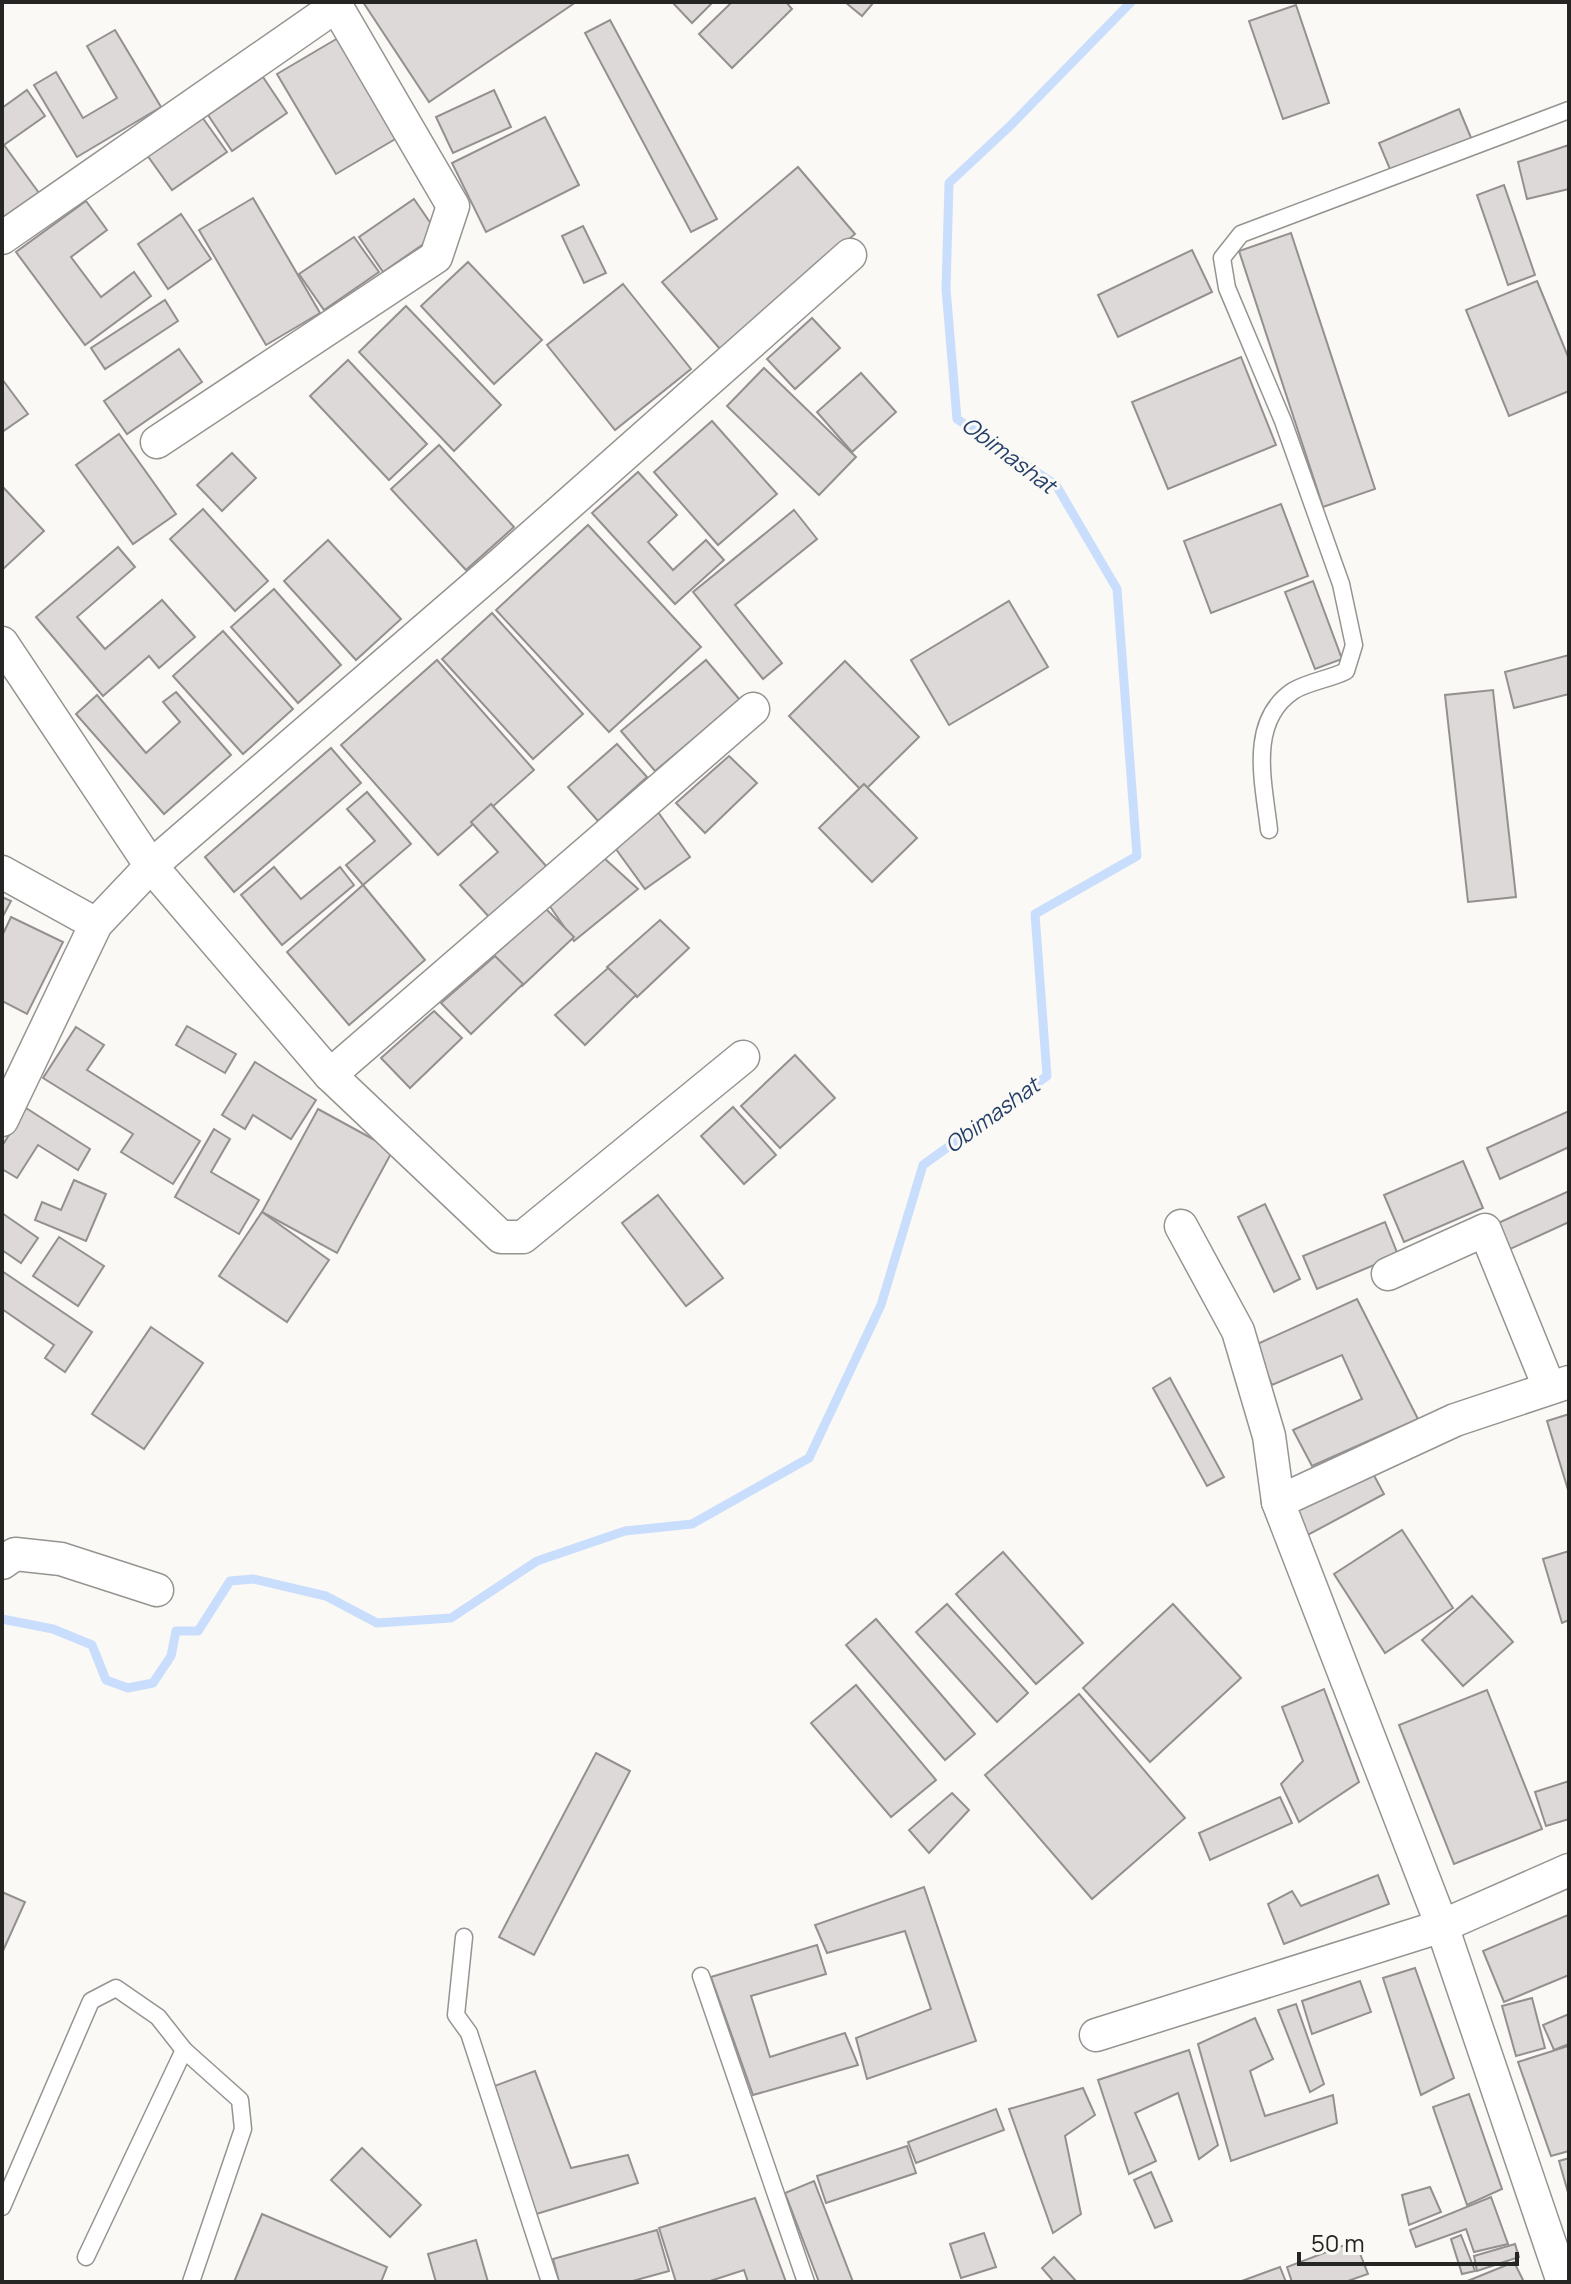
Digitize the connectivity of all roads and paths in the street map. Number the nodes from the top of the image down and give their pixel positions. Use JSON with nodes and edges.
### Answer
{"nodes":[{"id":1,"x":335,"y":4,"type":"edge"},
{"id":2,"x":1569,"y":110,"type":"edge"},
{"id":3,"x":2,"y":238,"type":"edge"},
{"id":4,"x":850,"y":255,"type":"dead end"},
{"id":5,"x":157,"y":442,"type":"dead end"},
{"id":6,"x":2,"y":643,"type":"edge"},
{"id":7,"x":753,"y":709,"type":"dead end"},
{"id":8,"x":1269,"y":830,"type":"dead end"},
{"id":9,"x":151,"y":866,"type":"junction"},
{"id":10,"x":2,"y":872,"type":"edge"},
{"id":11,"x":96,"y":924,"type":"junction"},
{"id":12,"x":743,"y":1057,"type":"dead end"},
{"id":13,"x":330,"y":1075,"type":"junction"},
{"id":14,"x":2,"y":1120,"type":"edge"},
{"id":15,"x":1181,"y":1226,"type":"dead end"},
{"id":16,"x":1388,"y":1274,"type":"dead end"},
{"id":17,"x":1559,"y":1385,"type":"edge"},
{"id":18,"x":1278,"y":1502,"type":"junction"},
{"id":19,"x":2,"y":1563,"type":"edge"},
{"id":20,"x":157,"y":1590,"type":"dead end"},
{"id":21,"x":1569,"y":1870,"type":"edge"},
{"id":22,"x":1442,"y":1926,"type":"junction"},
{"id":23,"x":464,"y":1937,"type":"dead end"},
{"id":24,"x":701,"y":1976,"type":"dead end"},
{"id":25,"x":1096,"y":2035,"type":"dead end"},
{"id":26,"x":184,"y":2050,"type":"junction"},
{"id":27,"x":2,"y":2207,"type":"edge"},
{"id":28,"x":86,"y":2257,"type":"dead end"},
{"id":29,"x":191,"y":2282,"type":"edge"},
{"id":30,"x":550,"y":2282,"type":"edge"},
{"id":31,"x":806,"y":2282,"type":"edge"},
{"id":32,"x":1563,"y":2282,"type":"edge"}],
"edges":[{"from":1,"to":3,"type":"street"},
{"from":1,"to":5,"type":"street"},
{"from":2,"to":8,"type":"lane"},
{"from":4,"to":9,"type":"street"},
{"from":6,"to":9,"type":"street"},
{"from":7,"to":13,"type":"street"},
{"from":9,"to":11,"type":"street"},
{"from":9,"to":13,"type":"street"},
{"from":10,"to":11,"type":"street"},
{"from":11,"to":14,"type":"street"},
{"from":12,"to":13,"type":"street"},
{"from":15,"to":18,"type":"street"},
{"from":16,"to":17,"type":"street"},
{"from":17,"to":18,"type":"street"},
{"from":18,"to":22,"type":"street"},
{"from":19,"to":20,"type":"street"},
{"from":21,"to":22,"type":"street"},
{"from":22,"to":25,"type":"street"},
{"from":22,"to":32,"type":"street"},
{"from":23,"to":30,"type":"lane"},
{"from":24,"to":31,"type":"lane"},
{"from":26,"to":27,"type":"lane"},
{"from":26,"to":28,"type":"lane"},
{"from":26,"to":29,"type":"lane"}]}
